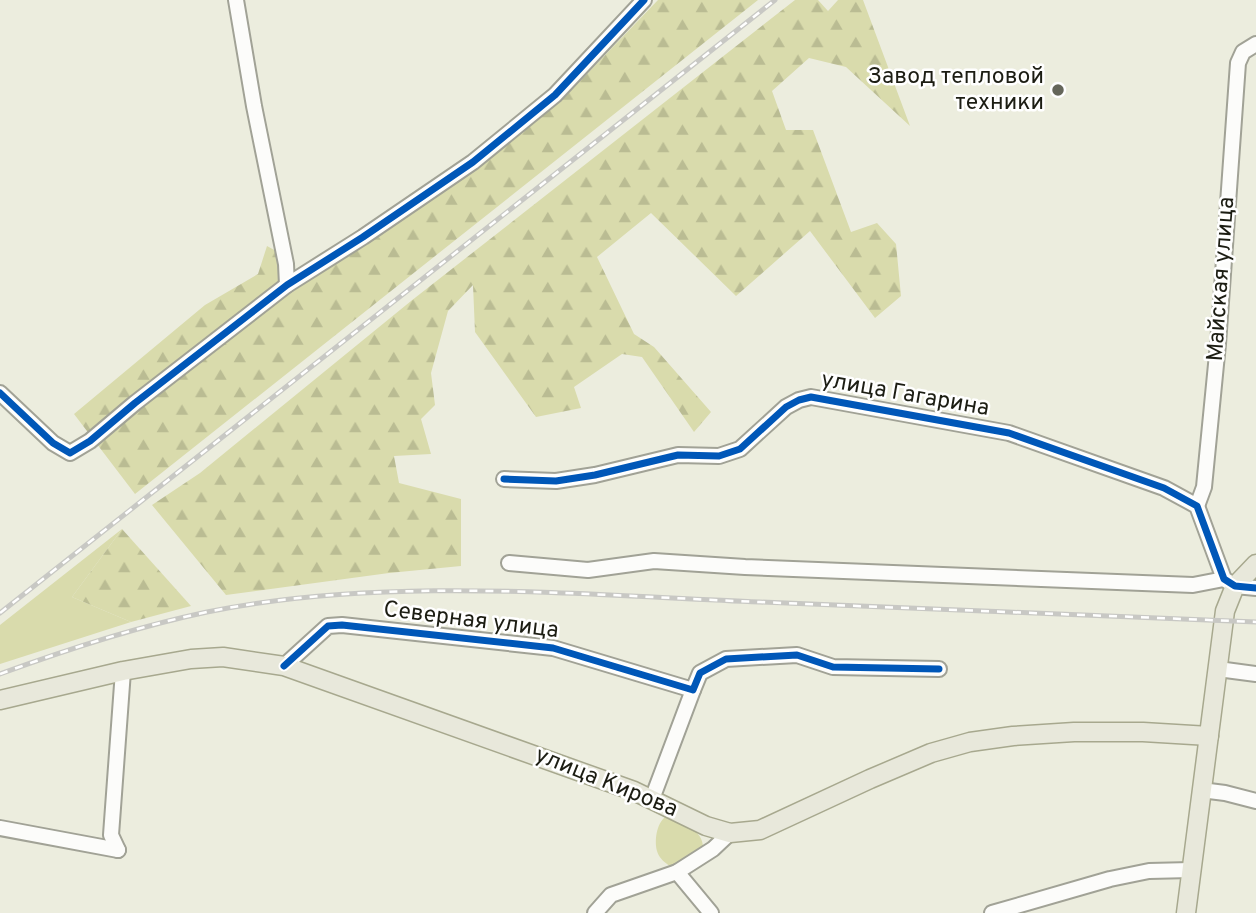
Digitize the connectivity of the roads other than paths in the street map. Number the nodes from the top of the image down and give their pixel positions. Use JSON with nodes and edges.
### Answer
{"nodes":[{"id":1,"x":236,"y":0,"type":"edge"},
{"id":2,"x":644,"y":0,"type":"edge"},
{"id":3,"x":1256,"y":44,"type":"edge"},
{"id":4,"x":287,"y":285,"type":"junction"},
{"id":5,"x":0,"y":393,"type":"edge"},
{"id":6,"x":504,"y":479,"type":"dead end"},
{"id":7,"x":1197,"y":506,"type":"junction"},
{"id":8,"x":509,"y":563,"type":"dead end"},
{"id":9,"x":1256,"y":564,"type":"edge"},
{"id":10,"x":1230,"y":582,"type":"junction"},
{"id":11,"x":1256,"y":588,"type":"edge"},
{"id":12,"x":284,"y":666,"type":"junction"},
{"id":13,"x":939,"y":669,"type":"dead end"},
{"id":14,"x":1217,"y":669,"type":"junction"},
{"id":15,"x":123,"y":671,"type":"junction"},
{"id":16,"x":1256,"y":674,"type":"edge"},
{"id":17,"x":693,"y":690,"type":"junction"},
{"id":18,"x":0,"y":700,"type":"edge"},
{"id":19,"x":1209,"y":736,"type":"junction"},
{"id":20,"x":1201,"y":790,"type":"junction"},
{"id":21,"x":652,"y":799,"type":"junction"},
{"id":22,"x":1256,"y":802,"type":"edge"},
{"id":23,"x":0,"y":828,"type":"edge"},
{"id":24,"x":730,"y":834,"type":"junction"},
{"id":25,"x":1191,"y":870,"type":"junction"},
{"id":26,"x":677,"y":872,"type":"junction"},
{"id":27,"x":595,"y":913,"type":"edge"},
{"id":28,"x":711,"y":913,"type":"edge"},
{"id":29,"x":992,"y":913,"type":"edge"},
{"id":30,"x":1186,"y":913,"type":"edge"}],
"edges":[{"from":1,"to":4,"type":"street"},
{"from":2,"to":4,"type":"street"},
{"from":3,"to":7,"type":"street","name":"Майская улица"},
{"from":4,"to":5,"type":"street"},
{"from":6,"to":7,"type":"street","name":"улица Гагарина"},
{"from":7,"to":10,"type":"street"},
{"from":8,"to":10,"type":"street"},
{"from":9,"to":10,"type":"main road"},
{"from":10,"to":11,"type":"street"},
{"from":10,"to":14,"type":"main road"},
{"from":12,"to":15,"type":"main road","name":"улица Кирова"},
{"from":12,"to":17,"type":"street","name":"Северная улица"},
{"from":12,"to":21,"type":"main road","name":"улица Кирова"},
{"from":13,"to":17,"type":"street"},
{"from":14,"to":16,"type":"street"},
{"from":14,"to":19,"type":"main road"},
{"from":15,"to":18,"type":"main road","name":"улица Кирова"},
{"from":15,"to":23,"type":"street"},
{"from":17,"to":21,"type":"street"},
{"from":19,"to":20,"type":"main road"},
{"from":19,"to":24,"type":"main road"},
{"from":20,"to":22,"type":"street"},
{"from":20,"to":25,"type":"main road"},
{"from":21,"to":24,"type":"main road","name":"улица Кирова"},
{"from":24,"to":26,"type":"street"},
{"from":25,"to":29,"type":"street"},
{"from":25,"to":30,"type":"main road"},
{"from":26,"to":27,"type":"street"},
{"from":26,"to":28,"type":"street"}]}
